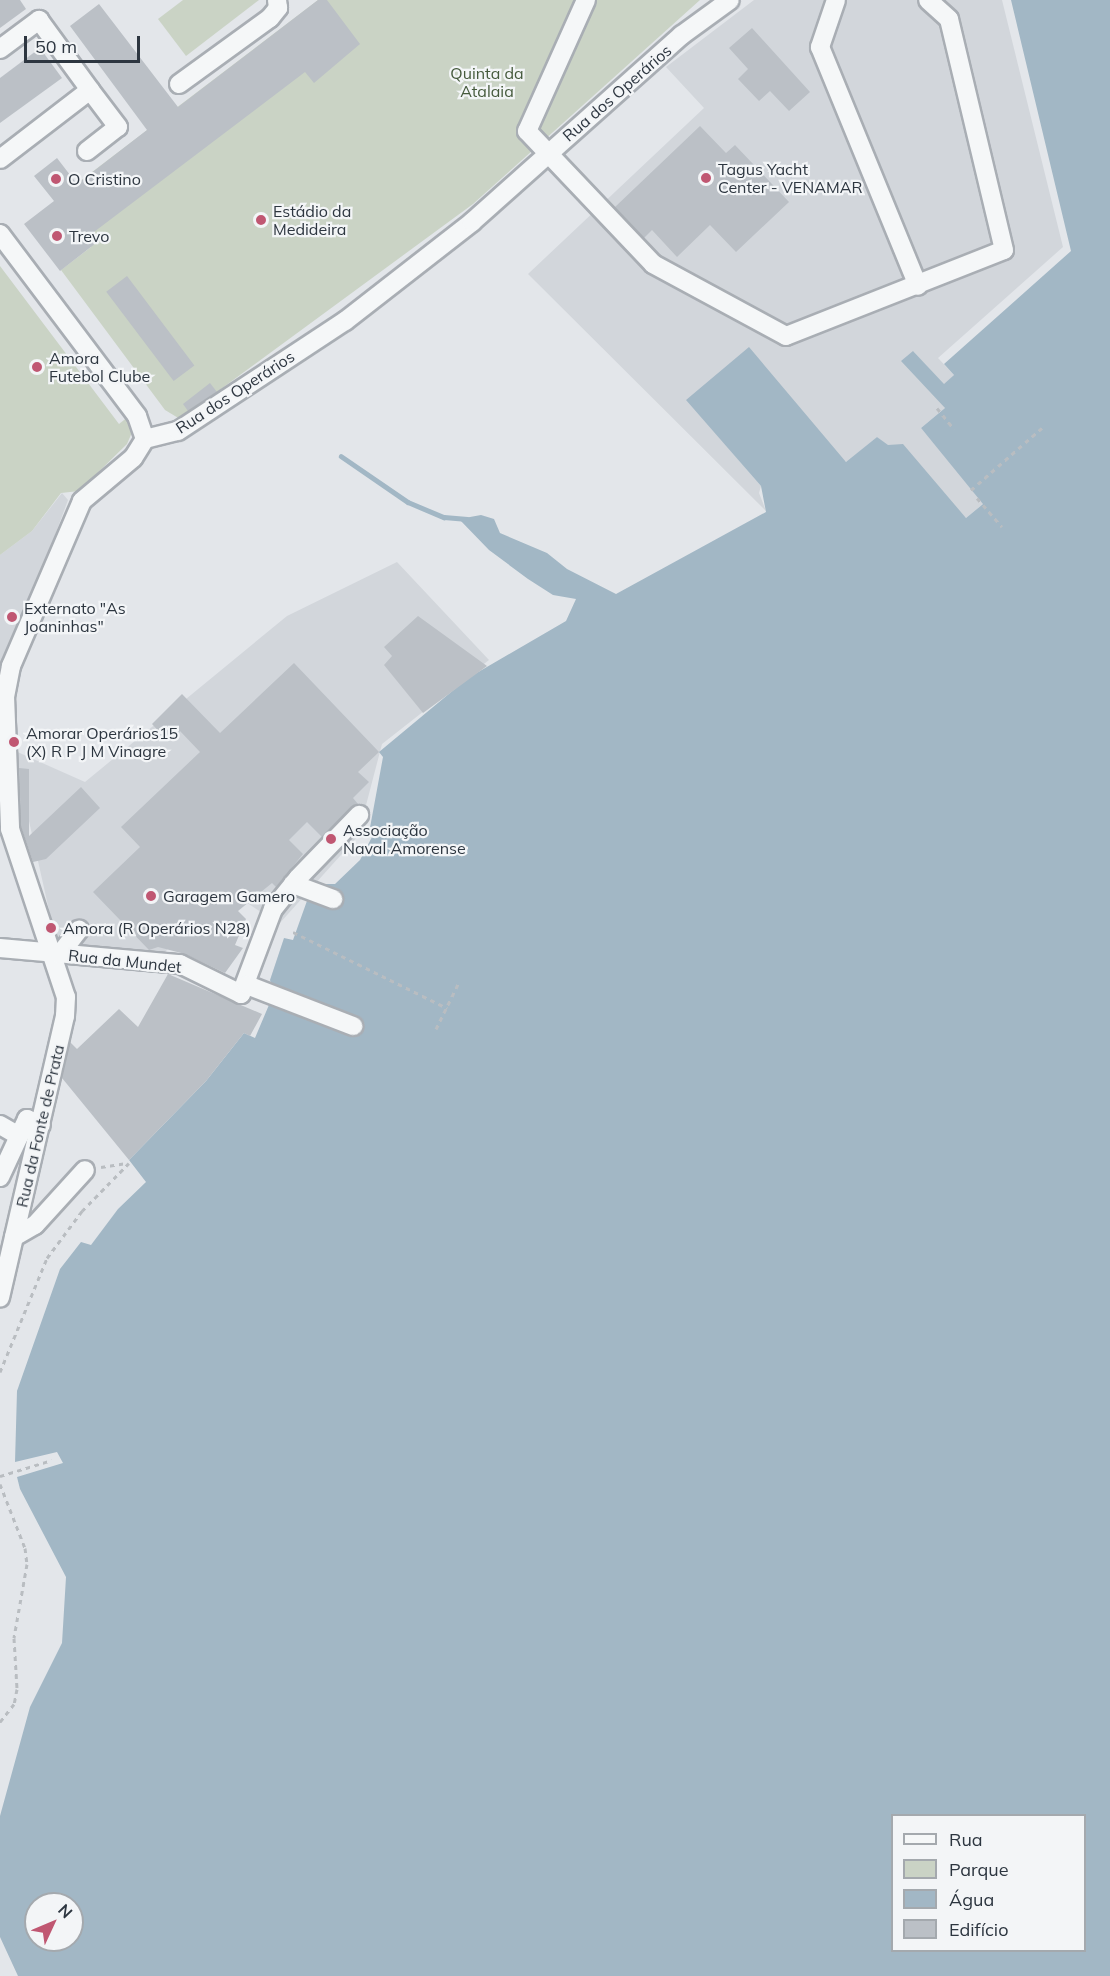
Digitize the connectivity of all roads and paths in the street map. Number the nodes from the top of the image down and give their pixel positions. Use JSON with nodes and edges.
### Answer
{"nodes":[{"id":1,"x":277,"y":0,"type":"edge"},
{"id":2,"x":586,"y":0,"type":"edge"},
{"id":3,"x":730,"y":0,"type":"edge"},
{"id":4,"x":836,"y":0,"type":"edge"},
{"id":5,"x":928,"y":0,"type":"edge"},
{"id":6,"x":0,"y":49,"type":"edge"},
{"id":7,"x":179,"y":84,"type":"dead end"},
{"id":8,"x":90,"y":90,"type":"junction"},
{"id":9,"x":87,"y":151,"type":"dead end"},
{"id":10,"x":548,"y":154,"type":"junction"},
{"id":11,"x":0,"y":159,"type":"edge"},
{"id":12,"x":0,"y":234,"type":"edge"},
{"id":13,"x":918,"y":286,"type":"junction"},
{"id":14,"x":937,"y":408,"type":"dead end"},
{"id":15,"x":1044,"y":426,"type":"dead end"},
{"id":16,"x":954,"y":429,"type":"dead end"},
{"id":17,"x":145,"y":439,"type":"junction"},
{"id":18,"x":971,"y":490,"type":"dead end"},
{"id":19,"x":977,"y":498,"type":"dead end"},
{"id":20,"x":1002,"y":527,"type":"dead end"},
{"id":21,"x":2,"y":700,"type":"edge"},
{"id":22,"x":3,"y":752,"type":"edge"},
{"id":23,"x":0,"y":813,"type":"edge"},
{"id":24,"x":359,"y":814,"type":"dead end"},
{"id":25,"x":10,"y":829,"type":"junction"},
{"id":26,"x":293,"y":884,"type":"junction"},
{"id":27,"x":333,"y":899,"type":"dead end"},
{"id":28,"x":79,"y":930,"type":"dead end"},
{"id":29,"x":294,"y":932,"type":"dead end"},
{"id":30,"x":0,"y":948,"type":"edge"},
{"id":31,"x":56,"y":954,"type":"junction"},
{"id":32,"x":459,"y":982,"type":"dead end"},
{"id":33,"x":247,"y":985,"type":"junction"},
{"id":34,"x":447,"y":1008,"type":"junction"},
{"id":35,"x":353,"y":1026,"type":"dead end"},
{"id":36,"x":436,"y":1029,"type":"dead end"},
{"id":37,"x":0,"y":1125,"type":"edge"},
{"id":38,"x":41,"y":1125,"type":"junction"},
{"id":39,"x":20,"y":1136,"type":"junction"},
{"id":40,"x":85,"y":1170,"type":"joint"},
{"id":41,"x":0,"y":1177,"type":"edge"},
{"id":42,"x":14,"y":1237,"type":"junction"},
{"id":43,"x":0,"y":1298,"type":"edge"},
{"id":44,"x":0,"y":1372,"type":"edge"},
{"id":45,"x":52,"y":1460,"type":"dead end"},
{"id":46,"x":0,"y":1476,"type":"edge"},
{"id":47,"x":0,"y":1484,"type":"edge"},
{"id":48,"x":0,"y":1722,"type":"edge"}],
"edges":[{"from":1,"to":7,"type":"street"},
{"from":2,"to":10,"type":"street"},
{"from":3,"to":10,"type":"street","name":"Rua dos Operários"},
{"from":4,"to":13,"type":"street"},
{"from":5,"to":13,"type":"street"},
{"from":6,"to":8,"type":"street"},
{"from":8,"to":9,"type":"street"},
{"from":8,"to":11,"type":"street"},
{"from":10,"to":13,"type":"street"},
{"from":10,"to":17,"type":"street","name":"Rua dos Operários"},
{"from":12,"to":17,"type":"street"},
{"from":14,"to":16,"type":"path"},
{"from":15,"to":18,"type":"path"},
{"from":17,"to":21,"type":"street"},
{"from":19,"to":20,"type":"path"},
{"from":21,"to":22,"type":"street"},
{"from":22,"to":25,"type":"street"},
{"from":23,"to":25,"type":"street"},
{"from":24,"to":26,"type":"street"},
{"from":25,"to":31,"type":"street"},
{"from":26,"to":27,"type":"street"},
{"from":26,"to":33,"type":"street"},
{"from":28,"to":31,"type":"street"},
{"from":29,"to":34,"type":"path"},
{"from":30,"to":31,"type":"street"},
{"from":31,"to":33,"type":"street","name":"Rua da Mundet"},
{"from":31,"to":38,"type":"street","name":"Rua da Fonte de Prata"},
{"from":32,"to":34,"type":"path"},
{"from":33,"to":35,"type":"street"},
{"from":34,"to":36,"type":"path"},
{"from":37,"to":39,"type":"street"},
{"from":38,"to":39,"type":"street"},
{"from":38,"to":42,"type":"street","name":"Rua da Fonte de Prata"},
{"from":39,"to":41,"type":"street"},
{"from":40,"to":42,"type":"street"},
{"from":40,"to":44,"type":"path"},
{"from":42,"to":43,"type":"street","name":"Rua da Fonte de Prata"},
{"from":45,"to":46,"type":"path"},
{"from":47,"to":48,"type":"path"}]}
